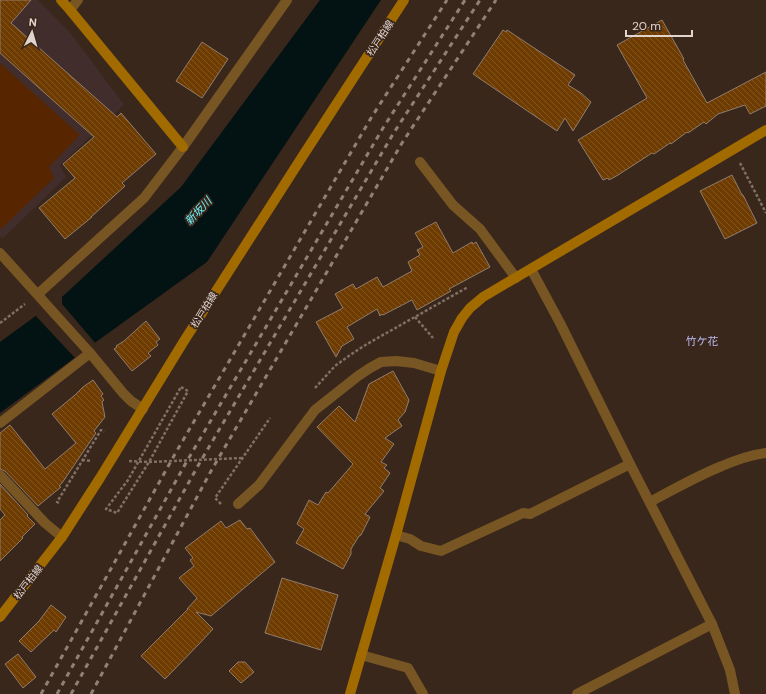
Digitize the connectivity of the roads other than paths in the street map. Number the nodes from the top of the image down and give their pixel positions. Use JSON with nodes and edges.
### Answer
{"nodes":[{"id":1,"x":61,"y":0,"type":"edge"},
{"id":2,"x":78,"y":0,"type":"edge"},
{"id":3,"x":287,"y":0,"type":"edge"},
{"id":4,"x":404,"y":0,"type":"edge"},
{"id":5,"x":70,"y":10,"type":"junction"},
{"id":6,"x":766,"y":130,"type":"edge"},
{"id":7,"x":183,"y":147,"type":"junction"},
{"id":8,"x":420,"y":162,"type":"dead end"},
{"id":9,"x":0,"y":253,"type":"edge"},
{"id":10,"x":531,"y":269,"type":"junction"},
{"id":11,"x":516,"y":278,"type":"junction"},
{"id":12,"x":40,"y":297,"type":"junction"},
{"id":13,"x":89,"y":352,"type":"junction"},
{"id":14,"x":441,"y":371,"type":"junction"},
{"id":15,"x":143,"y":409,"type":"junction"},
{"id":16,"x":0,"y":423,"type":"edge"},
{"id":17,"x":766,"y":453,"type":"edge"},
{"id":18,"x":630,"y":464,"type":"junction"},
{"id":19,"x":0,"y":475,"type":"edge"},
{"id":20,"x":650,"y":502,"type":"junction"},
{"id":21,"x":238,"y":504,"type":"dead end"},
{"id":22,"x":396,"y":535,"type":"junction"},
{"id":23,"x":62,"y":537,"type":"junction"},
{"id":24,"x":0,"y":617,"type":"edge"},
{"id":25,"x":712,"y":624,"type":"junction"},
{"id":26,"x":361,"y":655,"type":"junction"},
{"id":27,"x":350,"y":694,"type":"edge"},
{"id":28,"x":423,"y":694,"type":"edge"},
{"id":29,"x":576,"y":694,"type":"edge"},
{"id":30,"x":735,"y":694,"type":"edge"}],
"edges":[{"from":1,"to":5,"type":"street"},
{"from":2,"to":5,"type":"street"},
{"from":3,"to":7,"type":"street"},
{"from":4,"to":15,"type":"street","name":"松戸柏線"},
{"from":5,"to":7,"type":"street"},
{"from":6,"to":10,"type":"street"},
{"from":7,"to":12,"type":"street"},
{"from":8,"to":11,"type":"street"},
{"from":9,"to":12,"type":"street"},
{"from":10,"to":11,"type":"street"},
{"from":10,"to":18,"type":"street"},
{"from":11,"to":14,"type":"street"},
{"from":12,"to":13,"type":"street"},
{"from":13,"to":15,"type":"street"},
{"from":13,"to":16,"type":"street"},
{"from":14,"to":21,"type":"street"},
{"from":14,"to":22,"type":"street"},
{"from":15,"to":23,"type":"street","name":"松戸柏線"},
{"from":17,"to":20,"type":"street"},
{"from":18,"to":20,"type":"street"},
{"from":18,"to":22,"type":"street"},
{"from":19,"to":23,"type":"street"},
{"from":20,"to":25,"type":"street"},
{"from":22,"to":26,"type":"street"},
{"from":23,"to":24,"type":"street","name":"松戸柏線"},
{"from":25,"to":29,"type":"street"},
{"from":25,"to":30,"type":"street"},
{"from":26,"to":27,"type":"street"},
{"from":26,"to":28,"type":"street"}]}
